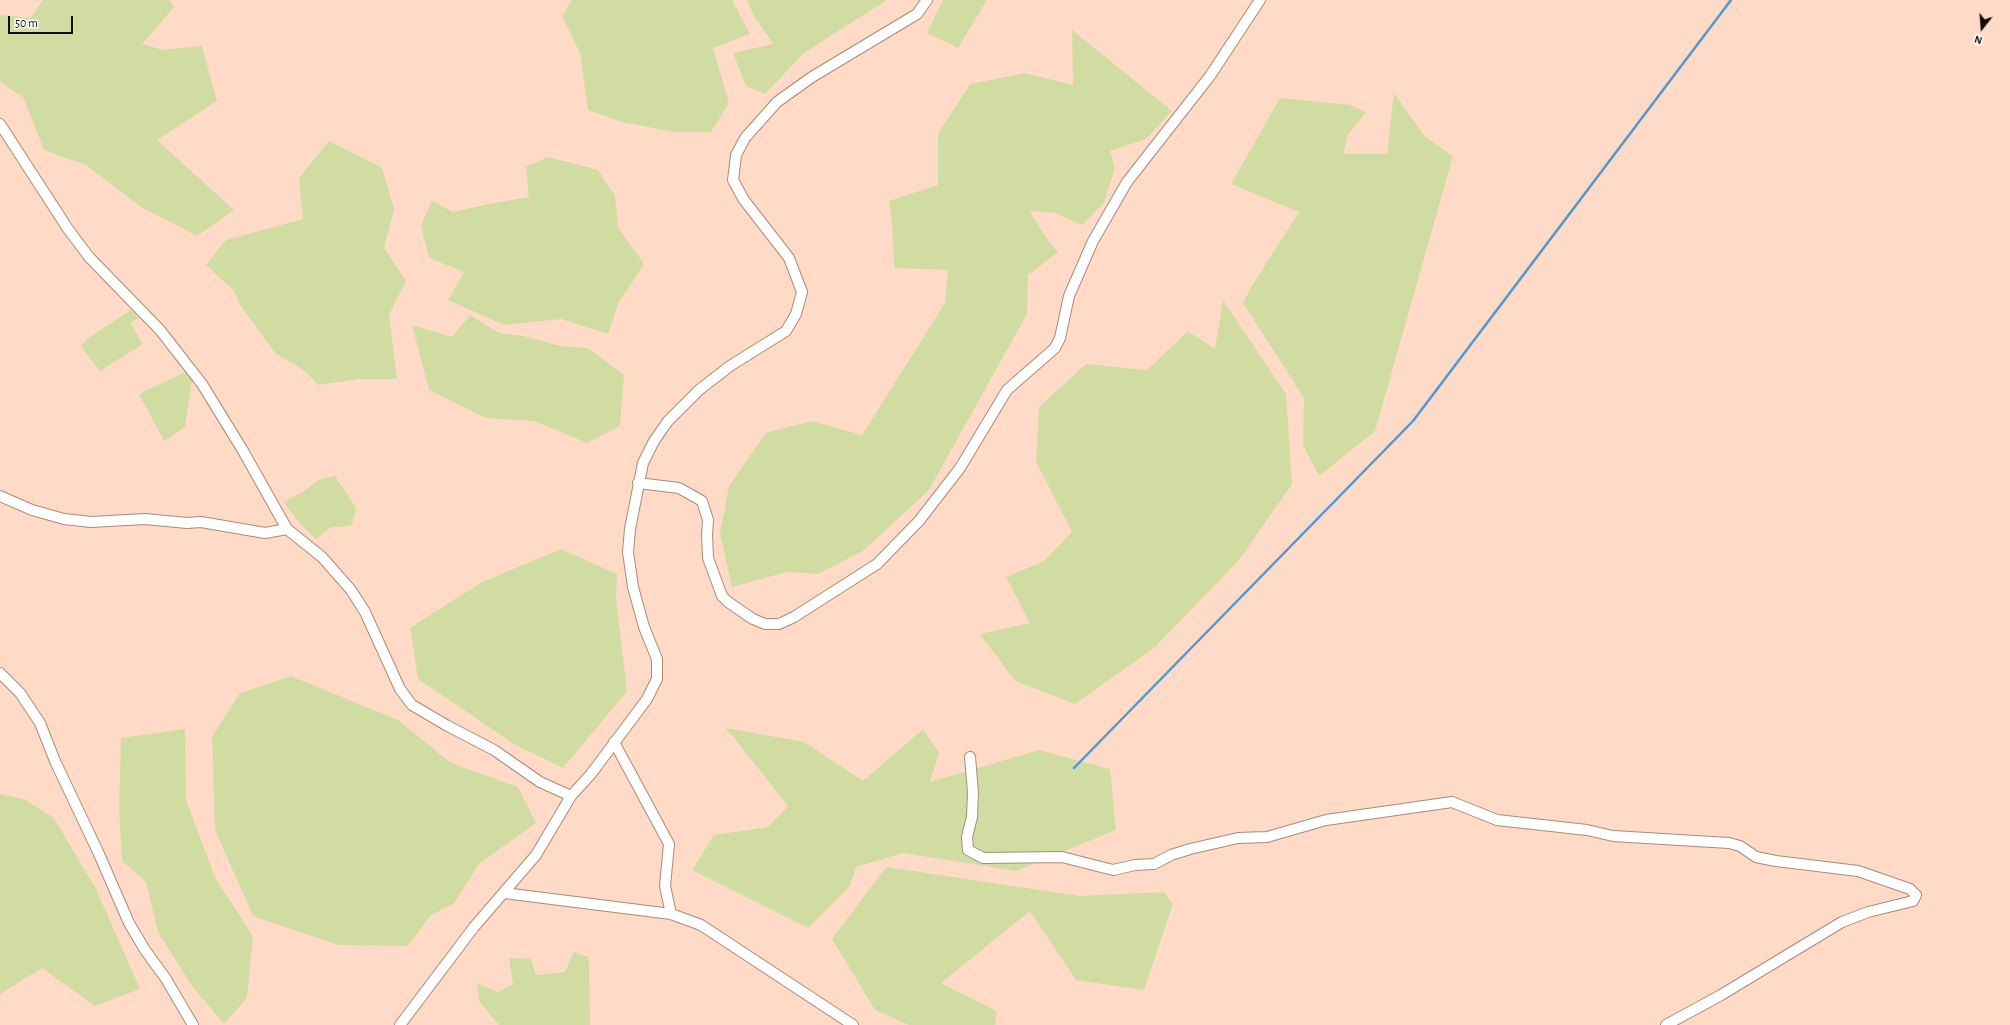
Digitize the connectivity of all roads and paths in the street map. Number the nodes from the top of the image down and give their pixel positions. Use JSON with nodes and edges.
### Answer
{"nodes":[{"id":1,"x":927,"y":0,"type":"edge"},
{"id":2,"x":1260,"y":0,"type":"edge"},
{"id":3,"x":0,"y":124,"type":"edge"},
{"id":4,"x":638,"y":483,"type":"junction"},
{"id":5,"x":0,"y":496,"type":"edge"},
{"id":6,"x":287,"y":529,"type":"junction"},
{"id":7,"x":0,"y":673,"type":"edge"},
{"id":8,"x":614,"y":742,"type":"junction"},
{"id":9,"x":970,"y":757,"type":"dead end"},
{"id":10,"x":571,"y":796,"type":"junction"},
{"id":11,"x":504,"y":893,"type":"junction"},
{"id":12,"x":671,"y":914,"type":"junction"},
{"id":13,"x":193,"y":1025,"type":"edge"},
{"id":14,"x":400,"y":1025,"type":"edge"},
{"id":15,"x":853,"y":1025,"type":"edge"},
{"id":16,"x":1666,"y":1025,"type":"edge"}],
"edges":[{"from":1,"to":4,"type":"street"},
{"from":2,"to":4,"type":"street"},
{"from":3,"to":6,"type":"street"},
{"from":4,"to":8,"type":"street"},
{"from":5,"to":6,"type":"street"},
{"from":6,"to":10,"type":"street"},
{"from":7,"to":13,"type":"street"},
{"from":8,"to":10,"type":"street"},
{"from":8,"to":12,"type":"street"},
{"from":9,"to":16,"type":"street"},
{"from":10,"to":11,"type":"street"},
{"from":11,"to":12,"type":"street"},
{"from":11,"to":14,"type":"street"},
{"from":12,"to":15,"type":"street"}]}
